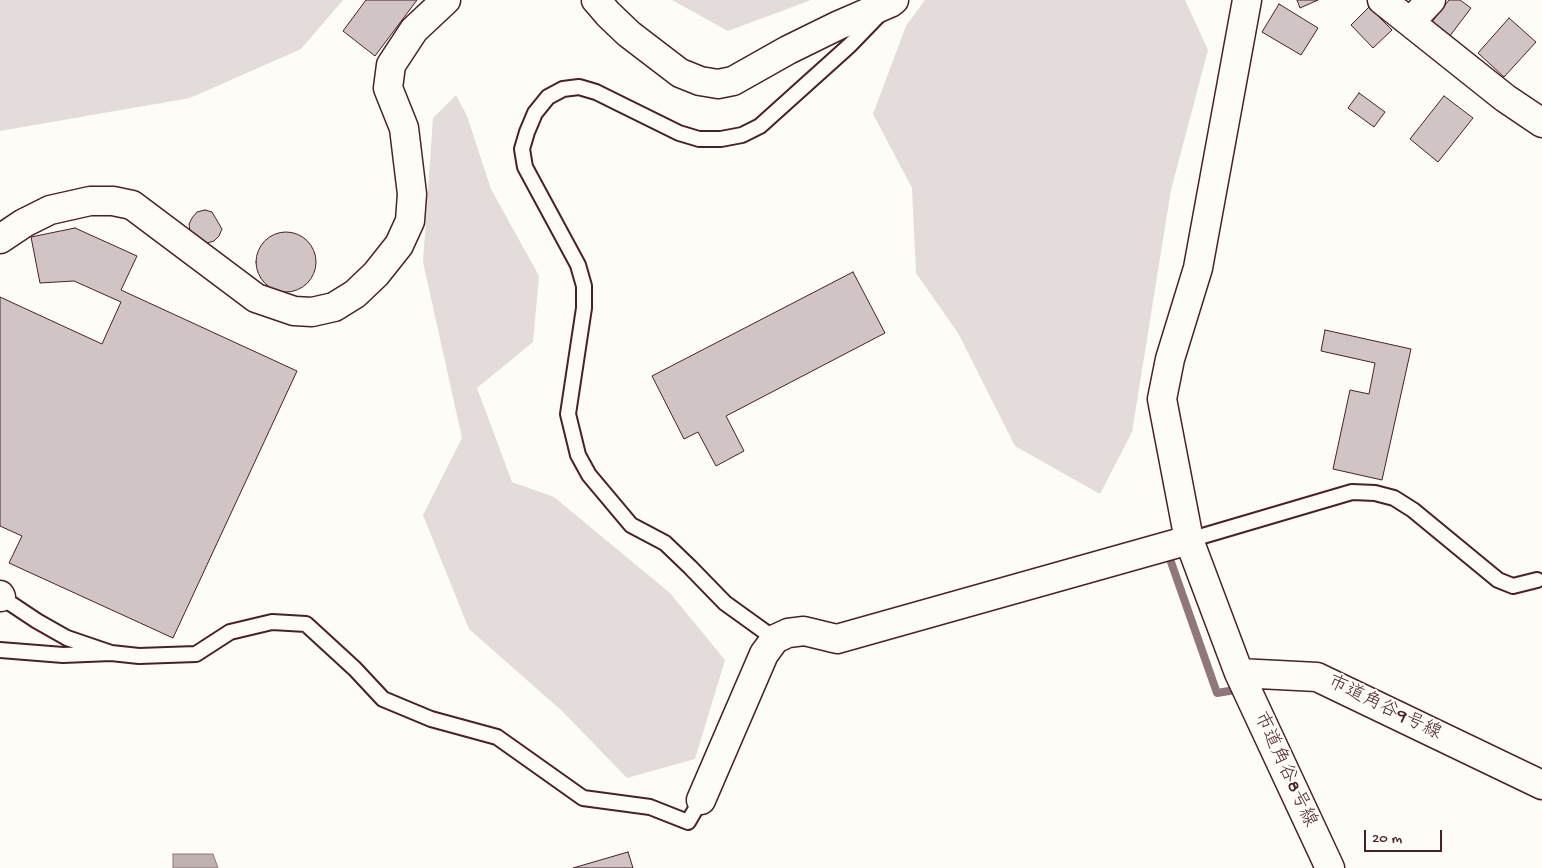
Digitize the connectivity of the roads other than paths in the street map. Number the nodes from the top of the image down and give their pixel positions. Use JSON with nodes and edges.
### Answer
{"nodes":[{"id":1,"x":446,"y":0,"type":"edge"},
{"id":2,"x":596,"y":0,"type":"edge"},
{"id":3,"x":1247,"y":0,"type":"edge"},
{"id":4,"x":1382,"y":0,"type":"edge"},
{"id":5,"x":1431,"y":0,"type":"edge"},
{"id":6,"x":892,"y":2,"type":"edge"},
{"id":7,"x":1410,"y":22,"type":"junction"},
{"id":8,"x":1542,"y":123,"type":"edge"},
{"id":9,"x":0,"y":239,"type":"edge"},
{"id":10,"x":1189,"y":540,"type":"junction"},
{"id":11,"x":1537,"y":580,"type":"dead end"},
{"id":12,"x":0,"y":597,"type":"edge"},
{"id":13,"x":775,"y":639,"type":"junction"},
{"id":14,"x":0,"y":650,"type":"edge"},
{"id":15,"x":111,"y":653,"type":"junction"},
{"id":16,"x":1239,"y":673,"type":"junction"},
{"id":17,"x":1542,"y":785,"type":"edge"},
{"id":18,"x":701,"y":800,"type":"joint"},
{"id":19,"x":1330,"y":868,"type":"edge"}],
"edges":[{"from":1,"to":9,"type":"street"},
{"from":2,"to":6,"type":"street"},
{"from":3,"to":10,"type":"street"},
{"from":4,"to":7,"type":"street"},
{"from":5,"to":7,"type":"street"},
{"from":6,"to":13,"type":"lane"},
{"from":7,"to":8,"type":"street"},
{"from":10,"to":11,"type":"lane"},
{"from":10,"to":13,"type":"street"},
{"from":10,"to":16,"type":"street"},
{"from":12,"to":15,"type":"lane"},
{"from":13,"to":18,"type":"street"},
{"from":14,"to":15,"type":"lane"},
{"from":15,"to":18,"type":"lane"},
{"from":16,"to":17,"type":"street","name":"市道角谷9号線"},
{"from":16,"to":19,"type":"street","name":"市道角谷8号線"}]}
